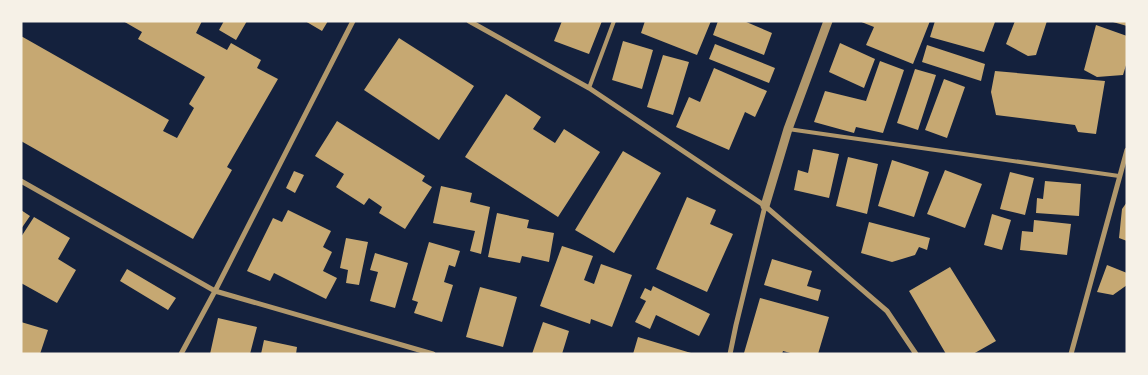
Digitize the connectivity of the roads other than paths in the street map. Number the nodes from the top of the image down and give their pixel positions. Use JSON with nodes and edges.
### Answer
{"nodes":[{"id":1,"x":353,"y":21,"type":"edge"},
{"id":2,"x":469,"y":21,"type":"edge"},
{"id":3,"x":614,"y":21,"type":"edge"},
{"id":4,"x":828,"y":21,"type":"edge"},
{"id":5,"x":589,"y":88,"type":"junction"},
{"id":6,"x":788,"y":129,"type":"junction"},
{"id":7,"x":1127,"y":150,"type":"edge"},
{"id":8,"x":1119,"y":176,"type":"junction"},
{"id":9,"x":21,"y":181,"type":"edge"},
{"id":10,"x":765,"y":206,"type":"junction"},
{"id":11,"x":215,"y":291,"type":"junction"},
{"id":12,"x":181,"y":354,"type":"edge"},
{"id":13,"x":432,"y":354,"type":"edge"},
{"id":14,"x":730,"y":354,"type":"edge"},
{"id":15,"x":916,"y":354,"type":"edge"},
{"id":16,"x":1072,"y":354,"type":"edge"}],
"edges":[{"from":1,"to":11,"type":"street"},
{"from":2,"to":5,"type":"street"},
{"from":3,"to":5,"type":"lane"},
{"from":4,"to":6,"type":"street"},
{"from":5,"to":10,"type":"street"},
{"from":6,"to":8,"type":"lane"},
{"from":6,"to":10,"type":"street"},
{"from":7,"to":8,"type":"street"},
{"from":8,"to":16,"type":"street"},
{"from":9,"to":11,"type":"street"},
{"from":10,"to":14,"type":"street"},
{"from":10,"to":15,"type":"street"},
{"from":11,"to":12,"type":"street"},
{"from":11,"to":13,"type":"street"}]}
